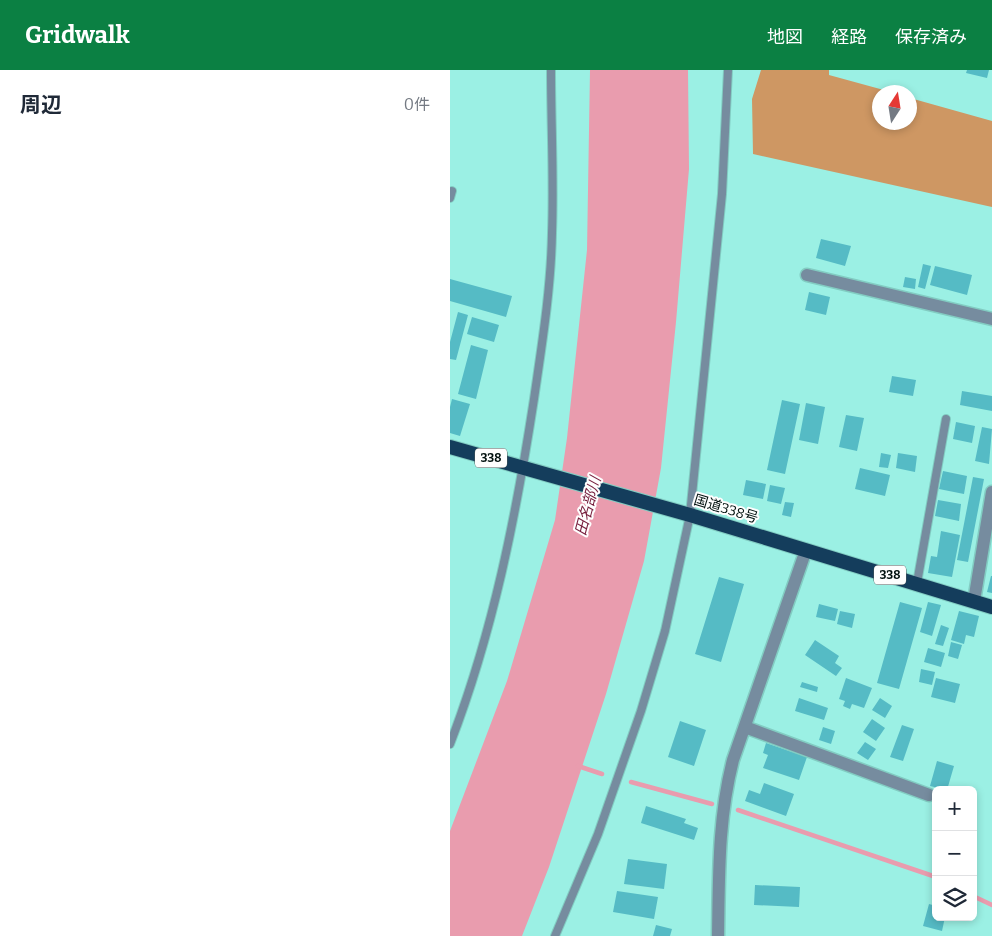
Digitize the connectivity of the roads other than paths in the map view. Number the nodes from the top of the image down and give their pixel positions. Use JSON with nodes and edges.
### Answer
{"nodes":[{"id":1,"x":552,"y":70,"type":"edge"},
{"id":2,"x":728,"y":70,"type":"edge"},
{"id":3,"x":807,"y":274,"type":"dead end"},
{"id":4,"x":992,"y":319,"type":"edge"},
{"id":5,"x":946,"y":419,"type":"dead end"},
{"id":6,"x":450,"y":447,"type":"edge"},
{"id":7,"x":527,"y":469,"type":"junction"},
{"id":8,"x":992,"y":492,"type":"edge"},
{"id":9,"x":684,"y":513,"type":"junction"},
{"id":10,"x":806,"y":550,"type":"junction"},
{"id":11,"x":917,"y":583,"type":"junction"},
{"id":12,"x":974,"y":601,"type":"junction"},
{"id":13,"x":992,"y":607,"type":"edge"},
{"id":14,"x":745,"y":727,"type":"junction"},
{"id":15,"x":450,"y":744,"type":"edge"},
{"id":16,"x":929,"y":795,"type":"dead end"},
{"id":17,"x":555,"y":936,"type":"edge"},
{"id":18,"x":718,"y":936,"type":"edge"}],
"edges":[{"from":1,"to":7,"type":"lane"},
{"from":2,"to":9,"type":"lane"},
{"from":3,"to":4,"type":"street"},
{"from":5,"to":11,"type":"lane"},
{"from":6,"to":7,"type":"highway","name":"国道338号","number":"338"},
{"from":7,"to":9,"type":"highway","name":"国道338号","number":"338"},
{"from":7,"to":15,"type":"lane"},
{"from":8,"to":12,"type":"street"},
{"from":9,"to":10,"type":"highway","name":"国道338号","number":"338"},
{"from":9,"to":17,"type":"lane"},
{"from":10,"to":11,"type":"highway","name":"国道338号","number":"338"},
{"from":10,"to":14,"type":"street"},
{"from":11,"to":12,"type":"highway","name":"国道338号","number":"338"},
{"from":12,"to":13,"type":"highway","name":"国道338号","number":"338"},
{"from":14,"to":16,"type":"street"},
{"from":14,"to":18,"type":"street"}]}
